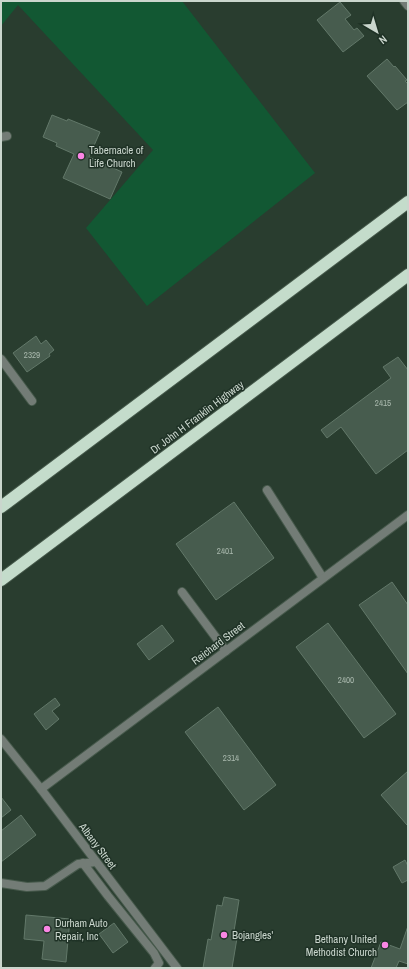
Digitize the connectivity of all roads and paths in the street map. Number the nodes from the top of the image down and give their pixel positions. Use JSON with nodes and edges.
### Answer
{"nodes":[{"id":1,"x":404,"y":1,"type":"edge"},
{"id":2,"x":408,"y":6,"type":"edge"},
{"id":3,"x":408,"y":202,"type":"edge"},
{"id":4,"x":408,"y":275,"type":"edge"},
{"id":5,"x":1,"y":359,"type":"edge"},
{"id":6,"x":32,"y":401,"type":"dead end"},
{"id":7,"x":267,"y":490,"type":"dead end"},
{"id":8,"x":1,"y":507,"type":"edge"},
{"id":9,"x":408,"y":515,"type":"edge"},
{"id":10,"x":323,"y":578,"type":"junction"},
{"id":11,"x":1,"y":580,"type":"edge"},
{"id":12,"x":182,"y":592,"type":"dead end"},
{"id":13,"x":226,"y":651,"type":"junction"},
{"id":14,"x":1,"y":739,"type":"edge"},
{"id":15,"x":41,"y":789,"type":"junction"},
{"id":16,"x":96,"y":862,"type":"junction"},
{"id":17,"x":83,"y":863,"type":"junction"},
{"id":18,"x":1,"y":883,"type":"edge"},
{"id":19,"x":168,"y":956,"type":"junction"},
{"id":20,"x":157,"y":966,"type":"edge"},
{"id":21,"x":177,"y":968,"type":"edge"}],
"edges":[{"from":1,"to":2,"type":"street"},
{"from":3,"to":8,"type":"highway"},
{"from":4,"to":11,"type":"highway","name":"Dr John H Franklin Highway"},
{"from":5,"to":6,"type":"street"},
{"from":7,"to":10,"type":"street"},
{"from":9,"to":10,"type":"street","name":"Reichard Street"},
{"from":10,"to":13,"type":"street","name":"Reichard Street"},
{"from":12,"to":13,"type":"street"},
{"from":13,"to":15,"type":"street","name":"Reichard Street"},
{"from":14,"to":15,"type":"street","name":"Albany Street"},
{"from":15,"to":16,"type":"street","name":"Albany Street"},
{"from":16,"to":17,"type":"street"},
{"from":16,"to":19,"type":"street","name":"Albany Street"},
{"from":17,"to":18,"type":"street"},
{"from":17,"to":20,"type":"street"},
{"from":19,"to":20,"type":"street"},
{"from":19,"to":21,"type":"street","name":"Albany Street"}]}
